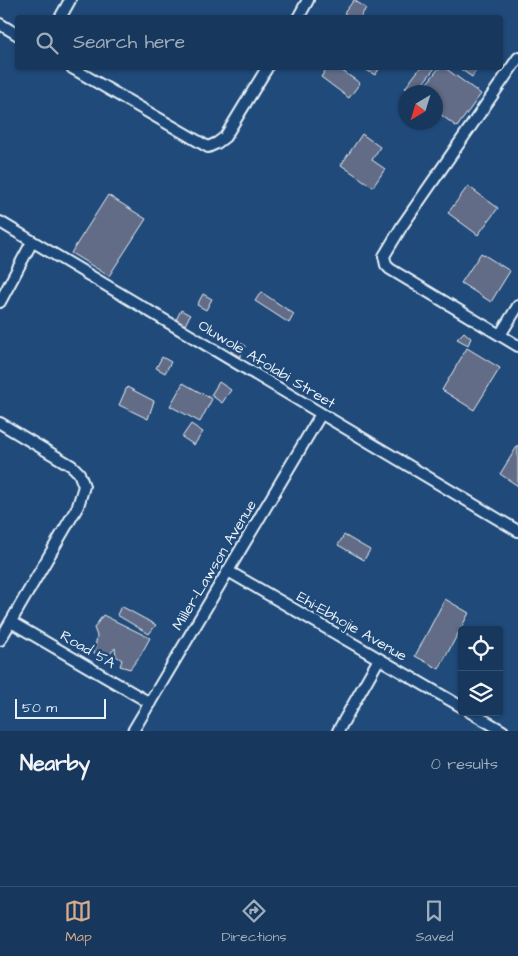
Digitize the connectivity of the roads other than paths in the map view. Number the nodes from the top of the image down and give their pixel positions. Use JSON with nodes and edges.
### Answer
{"nodes":[{"id":1,"x":70,"y":0,"type":"edge"},
{"id":2,"x":308,"y":0,"type":"edge"},
{"id":3,"x":62,"y":15,"type":"edge"},
{"id":4,"x":300,"y":15,"type":"edge"},
{"id":5,"x":0,"y":24,"type":"edge"},
{"id":6,"x":15,"y":33,"type":"edge"},
{"id":7,"x":518,"y":58,"type":"edge"},
{"id":8,"x":75,"y":70,"type":"edge"},
{"id":9,"x":266,"y":70,"type":"edge"},
{"id":10,"x":0,"y":222,"type":"edge"},
{"id":11,"x":32,"y":242,"type":"junction"},
{"id":12,"x":0,"y":302,"type":"edge"},
{"id":13,"x":518,"y":306,"type":"edge"},
{"id":14,"x":500,"y":335,"type":"junction"},
{"id":15,"x":518,"y":346,"type":"edge"},
{"id":16,"x":322,"y":414,"type":"junction"},
{"id":17,"x":0,"y":423,"type":"edge"},
{"id":18,"x":518,"y":531,"type":"edge"},
{"id":19,"x":228,"y":571,"type":"junction"},
{"id":20,"x":11,"y":622,"type":"junction"},
{"id":21,"x":0,"y":640,"type":"edge"},
{"id":22,"x":379,"y":659,"type":"junction"},
{"id":23,"x":150,"y":703,"type":"junction"},
{"id":24,"x":458,"y":705,"type":"edge"},
{"id":25,"x":477,"y":716,"type":"edge"},
{"id":26,"x":133,"y":731,"type":"edge"},
{"id":27,"x":338,"y":731,"type":"edge"},
{"id":28,"x":503,"y":731,"type":"edge"}],
"edges":[{"from":1,"to":3,"type":"street"},
{"from":2,"to":4,"type":"street"},
{"from":5,"to":6,"type":"street"},
{"from":7,"to":14,"type":"street"},
{"from":8,"to":9,"type":"street"},
{"from":10,"to":11,"type":"street","name":"Oluwole Afolabi Street"},
{"from":11,"to":12,"type":"street"},
{"from":11,"to":16,"type":"street","name":"Oluwole Afolabi Street"},
{"from":13,"to":14,"type":"street"},
{"from":14,"to":15,"type":"street"},
{"from":16,"to":18,"type":"street","name":"Oluwole Afolabi Street"},
{"from":16,"to":19,"type":"street","name":"Miller-Lawson Avenue"},
{"from":17,"to":20,"type":"street"},
{"from":19,"to":22,"type":"street","name":"Ehi-Ebhojie Avenue"},
{"from":19,"to":23,"type":"street","name":"Miller-Lawson Avenue"},
{"from":20,"to":21,"type":"street"},
{"from":20,"to":23,"type":"street","name":"Road 5A"},
{"from":22,"to":24,"type":"street","name":"Ehi-Ebhojie Avenue"},
{"from":22,"to":27,"type":"street"},
{"from":23,"to":26,"type":"street","name":"Miller-Lawson Avenue"},
{"from":25,"to":28,"type":"street"}]}
